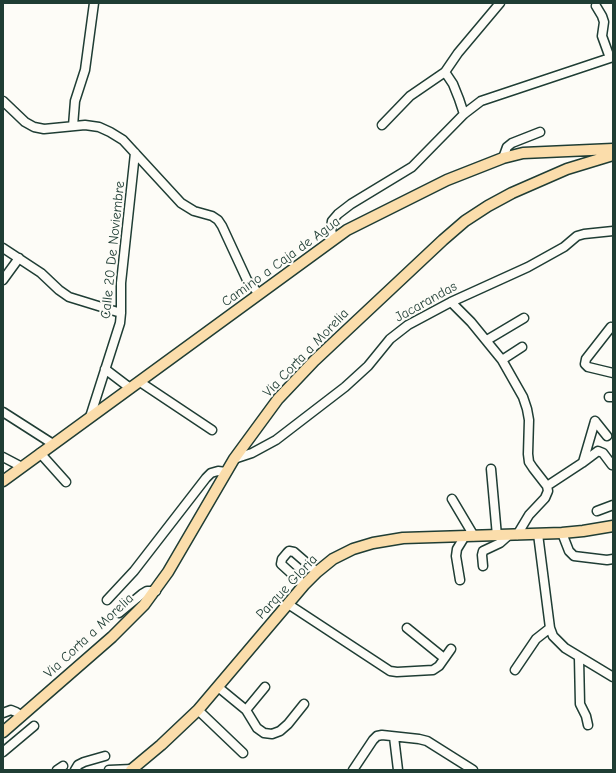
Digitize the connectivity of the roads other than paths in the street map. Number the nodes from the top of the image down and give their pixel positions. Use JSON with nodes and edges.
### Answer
{"nodes":[{"id":1,"x":94,"y":3,"type":"edge"},
{"id":2,"x":500,"y":3,"type":"edge"},
{"id":3,"x":596,"y":6,"type":"dead end"},
{"id":4,"x":611,"y":57,"type":"edge"},
{"id":5,"x":445,"y":72,"type":"junction"},
{"id":6,"x":3,"y":101,"type":"edge"},
{"id":7,"x":464,"y":114,"type":"junction"},
{"id":8,"x":382,"y":125,"type":"dead end"},
{"id":9,"x":73,"y":126,"type":"junction"},
{"id":10,"x":540,"y":132,"type":"dead end"},
{"id":11,"x":613,"y":149,"type":"edge"},
{"id":12,"x":135,"y":153,"type":"junction"},
{"id":13,"x":613,"y":155,"type":"edge"},
{"id":14,"x":503,"y":158,"type":"junction"},
{"id":15,"x":613,"y":232,"type":"edge"},
{"id":16,"x":334,"y":239,"type":"junction"},
{"id":17,"x":3,"y":248,"type":"edge"},
{"id":18,"x":18,"y":258,"type":"junction"},
{"id":19,"x":3,"y":280,"type":"edge"},
{"id":20,"x":259,"y":294,"type":"junction"},
{"id":21,"x":451,"y":302,"type":"junction"},
{"id":22,"x":121,"y":313,"type":"junction"},
{"id":23,"x":524,"y":318,"type":"dead end"},
{"id":24,"x":611,"y":328,"type":"dead end"},
{"id":25,"x":487,"y":340,"type":"junction"},
{"id":26,"x":522,"y":347,"type":"dead end"},
{"id":27,"x":502,"y":360,"type":"junction"},
{"id":28,"x":105,"y":369,"type":"junction"},
{"id":29,"x":613,"y":373,"type":"edge"},
{"id":30,"x":140,"y":382,"type":"junction"},
{"id":31,"x":130,"y":388,"type":"junction"},
{"id":32,"x":3,"y":412,"type":"edge"},
{"id":33,"x":90,"y":417,"type":"junction"},
{"id":34,"x":212,"y":430,"type":"dead end"},
{"id":35,"x":607,"y":436,"type":"dead end"},
{"id":36,"x":53,"y":444,"type":"junction"},
{"id":37,"x":40,"y":453,"type":"junction"},
{"id":38,"x":3,"y":457,"type":"edge"},
{"id":39,"x":234,"y":459,"type":"junction"},
{"id":40,"x":582,"y":463,"type":"junction"},
{"id":41,"x":612,"y":465,"type":"edge"},
{"id":42,"x":22,"y":467,"type":"junction"},
{"id":43,"x":491,"y":469,"type":"dead end"},
{"id":44,"x":226,"y":472,"type":"junction"},
{"id":45,"x":3,"y":481,"type":"edge"},
{"id":46,"x":66,"y":482,"type":"dead end"},
{"id":47,"x":547,"y":486,"type":"junction"},
{"id":48,"x":452,"y":499,"type":"dead end"},
{"id":49,"x":613,"y":505,"type":"edge"},
{"id":50,"x":597,"y":511,"type":"dead end"},
{"id":51,"x":613,"y":526,"type":"edge"},
{"id":52,"x":562,"y":533,"type":"junction"},
{"id":53,"x":538,"y":534,"type":"junction"},
{"id":54,"x":513,"y":535,"type":"junction"},
{"id":55,"x":470,"y":536,"type":"junction"},
{"id":56,"x":497,"y":536,"type":"junction"},
{"id":57,"x":613,"y":559,"type":"edge"},
{"id":58,"x":483,"y":566,"type":"dead end"},
{"id":59,"x":317,"y":572,"type":"junction"},
{"id":60,"x":460,"y":580,"type":"dead end"},
{"id":61,"x":304,"y":585,"type":"junction"},
{"id":62,"x":156,"y":591,"type":"junction"},
{"id":63,"x":107,"y":600,"type":"dead end"},
{"id":64,"x":288,"y":604,"type":"junction"},
{"id":65,"x":119,"y":613,"type":"dead end"},
{"id":66,"x":407,"y":628,"type":"dead end"},
{"id":67,"x":550,"y":628,"type":"junction"},
{"id":68,"x":451,"y":649,"type":"dead end"},
{"id":69,"x":444,"y":658,"type":"junction"},
{"id":70,"x":579,"y":658,"type":"junction"},
{"id":71,"x":515,"y":670,"type":"dead end"},
{"id":72,"x":613,"y":677,"type":"edge"},
{"id":73,"x":218,"y":687,"type":"junction"},
{"id":74,"x":265,"y":687,"type":"dead end"},
{"id":75,"x":304,"y":704,"type":"dead end"},
{"id":76,"x":198,"y":710,"type":"junction"},
{"id":77,"x":246,"y":710,"type":"junction"},
{"id":78,"x":3,"y":713,"type":"edge"},
{"id":79,"x":22,"y":716,"type":"junction"},
{"id":80,"x":588,"y":725,"type":"dead end"},
{"id":81,"x":34,"y":726,"type":"dead end"},
{"id":82,"x":3,"y":732,"type":"edge"},
{"id":83,"x":394,"y":737,"type":"junction"},
{"id":84,"x":3,"y":752,"type":"edge"},
{"id":85,"x":243,"y":753,"type":"dead end"},
{"id":86,"x":105,"y":756,"type":"dead end"},
{"id":87,"x":75,"y":770,"type":"edge"},
{"id":88,"x":109,"y":770,"type":"edge"},
{"id":89,"x":131,"y":770,"type":"edge"},
{"id":90,"x":353,"y":770,"type":"edge"},
{"id":91,"x":398,"y":770,"type":"edge"},
{"id":92,"x":473,"y":770,"type":"edge"}],
"edges":[{"from":1,"to":9,"type":"street"},
{"from":2,"to":5,"type":"street"},
{"from":3,"to":4,"type":"street"},
{"from":4,"to":7,"type":"street"},
{"from":5,"to":7,"type":"street"},
{"from":5,"to":8,"type":"street"},
{"from":6,"to":9,"type":"street"},
{"from":7,"to":16,"type":"street"},
{"from":9,"to":12,"type":"street"},
{"from":10,"to":14,"type":"street"},
{"from":11,"to":14,"type":"main road","name":"Camino a Caja de Agua"},
{"from":12,"to":20,"type":"street"},
{"from":12,"to":22,"type":"street","name":"Calle 20 De Noviembre"},
{"from":13,"to":39,"type":"main road","name":"Via Corta a Morelia"},
{"from":14,"to":16,"type":"main road","name":"Camino a Caja de Agua"},
{"from":15,"to":21,"type":"street","name":"Jacarandas"},
{"from":16,"to":20,"type":"main road","name":"Camino a Caja de Agua"},
{"from":17,"to":18,"type":"street"},
{"from":18,"to":19,"type":"street"},
{"from":18,"to":22,"type":"street"},
{"from":20,"to":30,"type":"main road","name":"Camino a Caja de Agua"},
{"from":21,"to":25,"type":"street"},
{"from":21,"to":39,"type":"street","name":"Jacarandas"},
{"from":22,"to":28,"type":"street","name":"Calle 20 De Noviembre"},
{"from":23,"to":25,"type":"street"},
{"from":24,"to":29,"type":"street"},
{"from":25,"to":27,"type":"street"},
{"from":26,"to":27,"type":"street"},
{"from":27,"to":47,"type":"street"},
{"from":28,"to":31,"type":"street"},
{"from":28,"to":33,"type":"street","name":"Calle 20 De Noviembre"},
{"from":30,"to":31,"type":"main road","name":"Camino a Caja de Agua"},
{"from":30,"to":34,"type":"street"},
{"from":31,"to":33,"type":"main road","name":"Camino a Caja de Agua"},
{"from":32,"to":36,"type":"street"},
{"from":33,"to":36,"type":"main road","name":"Camino a Caja de Agua"},
{"from":35,"to":40,"type":"street"},
{"from":36,"to":37,"type":"main road","name":"Camino a Caja de Agua"},
{"from":37,"to":42,"type":"main road","name":"Camino a Caja de Agua"},
{"from":37,"to":46,"type":"street"},
{"from":38,"to":42,"type":"street"},
{"from":39,"to":44,"type":"main road","name":"Via Corta a Morelia"},
{"from":40,"to":41,"type":"street"},
{"from":40,"to":47,"type":"street"},
{"from":42,"to":45,"type":"main road","name":"Camino a Caja de Agua"},
{"from":43,"to":56,"type":"street"},
{"from":44,"to":62,"type":"main road","name":"Via Corta a Morelia"},
{"from":44,"to":63,"type":"street"},
{"from":47,"to":54,"type":"street"},
{"from":48,"to":55,"type":"street"},
{"from":49,"to":50,"type":"street"},
{"from":51,"to":52,"type":"main road","name":"Parque Gloria"},
{"from":52,"to":53,"type":"main road","name":"Parque Gloria"},
{"from":52,"to":57,"type":"street"},
{"from":53,"to":54,"type":"main road","name":"Parque Gloria"},
{"from":53,"to":67,"type":"street"},
{"from":54,"to":56,"type":"main road","name":"Parque Gloria"},
{"from":54,"to":58,"type":"street"},
{"from":55,"to":56,"type":"main road","name":"Parque Gloria"},
{"from":55,"to":59,"type":"main road","name":"Parque Gloria"},
{"from":55,"to":60,"type":"street"},
{"from":59,"to":61,"type":"main road","name":"Parque Gloria"},
{"from":59,"to":61,"type":"street"},
{"from":61,"to":64,"type":"main road","name":"Parque Gloria"},
{"from":62,"to":65,"type":"street"},
{"from":62,"to":79,"type":"main road","name":"Via Corta a Morelia"},
{"from":64,"to":69,"type":"street"},
{"from":64,"to":73,"type":"main road","name":"Parque Gloria"},
{"from":66,"to":69,"type":"street"},
{"from":67,"to":70,"type":"street"},
{"from":67,"to":71,"type":"street"},
{"from":68,"to":69,"type":"street"},
{"from":70,"to":72,"type":"street"},
{"from":70,"to":80,"type":"street"},
{"from":73,"to":76,"type":"main road","name":"Parque Gloria"},
{"from":73,"to":77,"type":"street"},
{"from":74,"to":77,"type":"street"},
{"from":75,"to":77,"type":"street"},
{"from":76,"to":85,"type":"street"},
{"from":76,"to":89,"type":"main road","name":"Parque Gloria"},
{"from":78,"to":79,"type":"street"},
{"from":79,"to":82,"type":"main road","name":"Via Corta a Morelia"},
{"from":81,"to":84,"type":"street"},
{"from":83,"to":90,"type":"street"},
{"from":83,"to":91,"type":"street"},
{"from":83,"to":92,"type":"street"},
{"from":86,"to":87,"type":"street"},
{"from":88,"to":89,"type":"street"}]}
